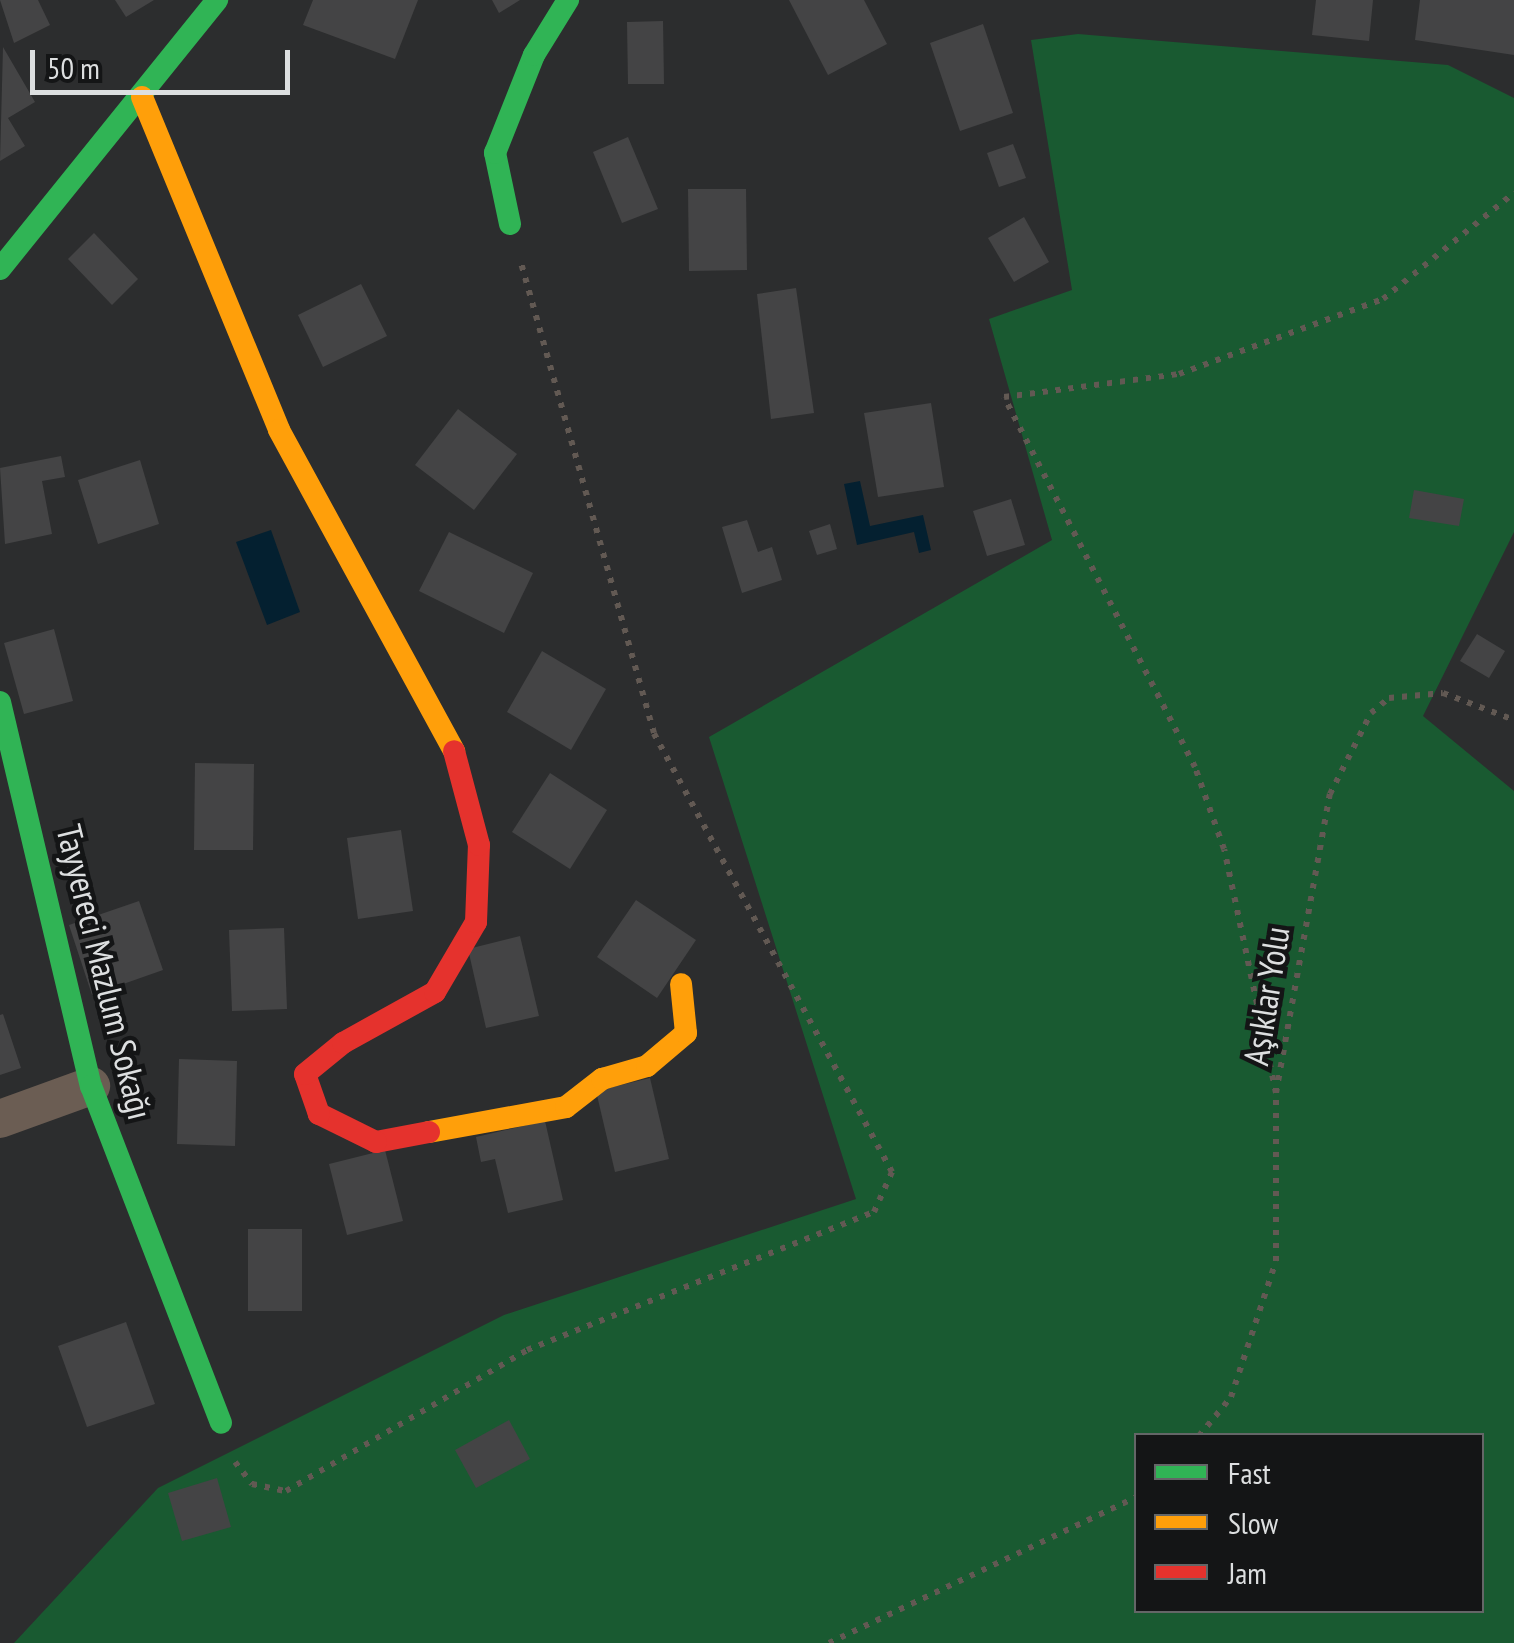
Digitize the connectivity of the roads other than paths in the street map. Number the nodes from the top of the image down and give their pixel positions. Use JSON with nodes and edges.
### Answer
{"nodes":[{"id":1,"x":568,"y":0,"type":"edge"},
{"id":2,"x":212,"y":3,"type":"edge"},
{"id":3,"x":142,"y":97,"type":"junction"},
{"id":4,"x":510,"y":224,"type":"road end"},
{"id":5,"x":0,"y":269,"type":"edge"},
{"id":6,"x":0,"y":702,"type":"edge"},
{"id":7,"x":9,"y":768,"type":"edge"},
{"id":8,"x":680,"y":984,"type":"dead end"},
{"id":9,"x":91,"y":1086,"type":"junction"},
{"id":10,"x":0,"y":1119,"type":"edge"},
{"id":11,"x":221,"y":1423,"type":"road end"}],
"edges":[{"from":1,"to":4,"type":"street"},
{"from":2,"to":3,"type":"street"},
{"from":3,"to":5,"type":"street"},
{"from":3,"to":8,"type":"street"},
{"from":6,"to":7,"type":"street","name":"Tayyereci Mazlum Sokağı"},
{"from":7,"to":9,"type":"street","name":"Tayyereci Mazlum Sokağı"},
{"from":9,"to":10,"type":"street"},
{"from":9,"to":11,"type":"street","name":"Tayyereci Mazlum Sokağı"}]}
